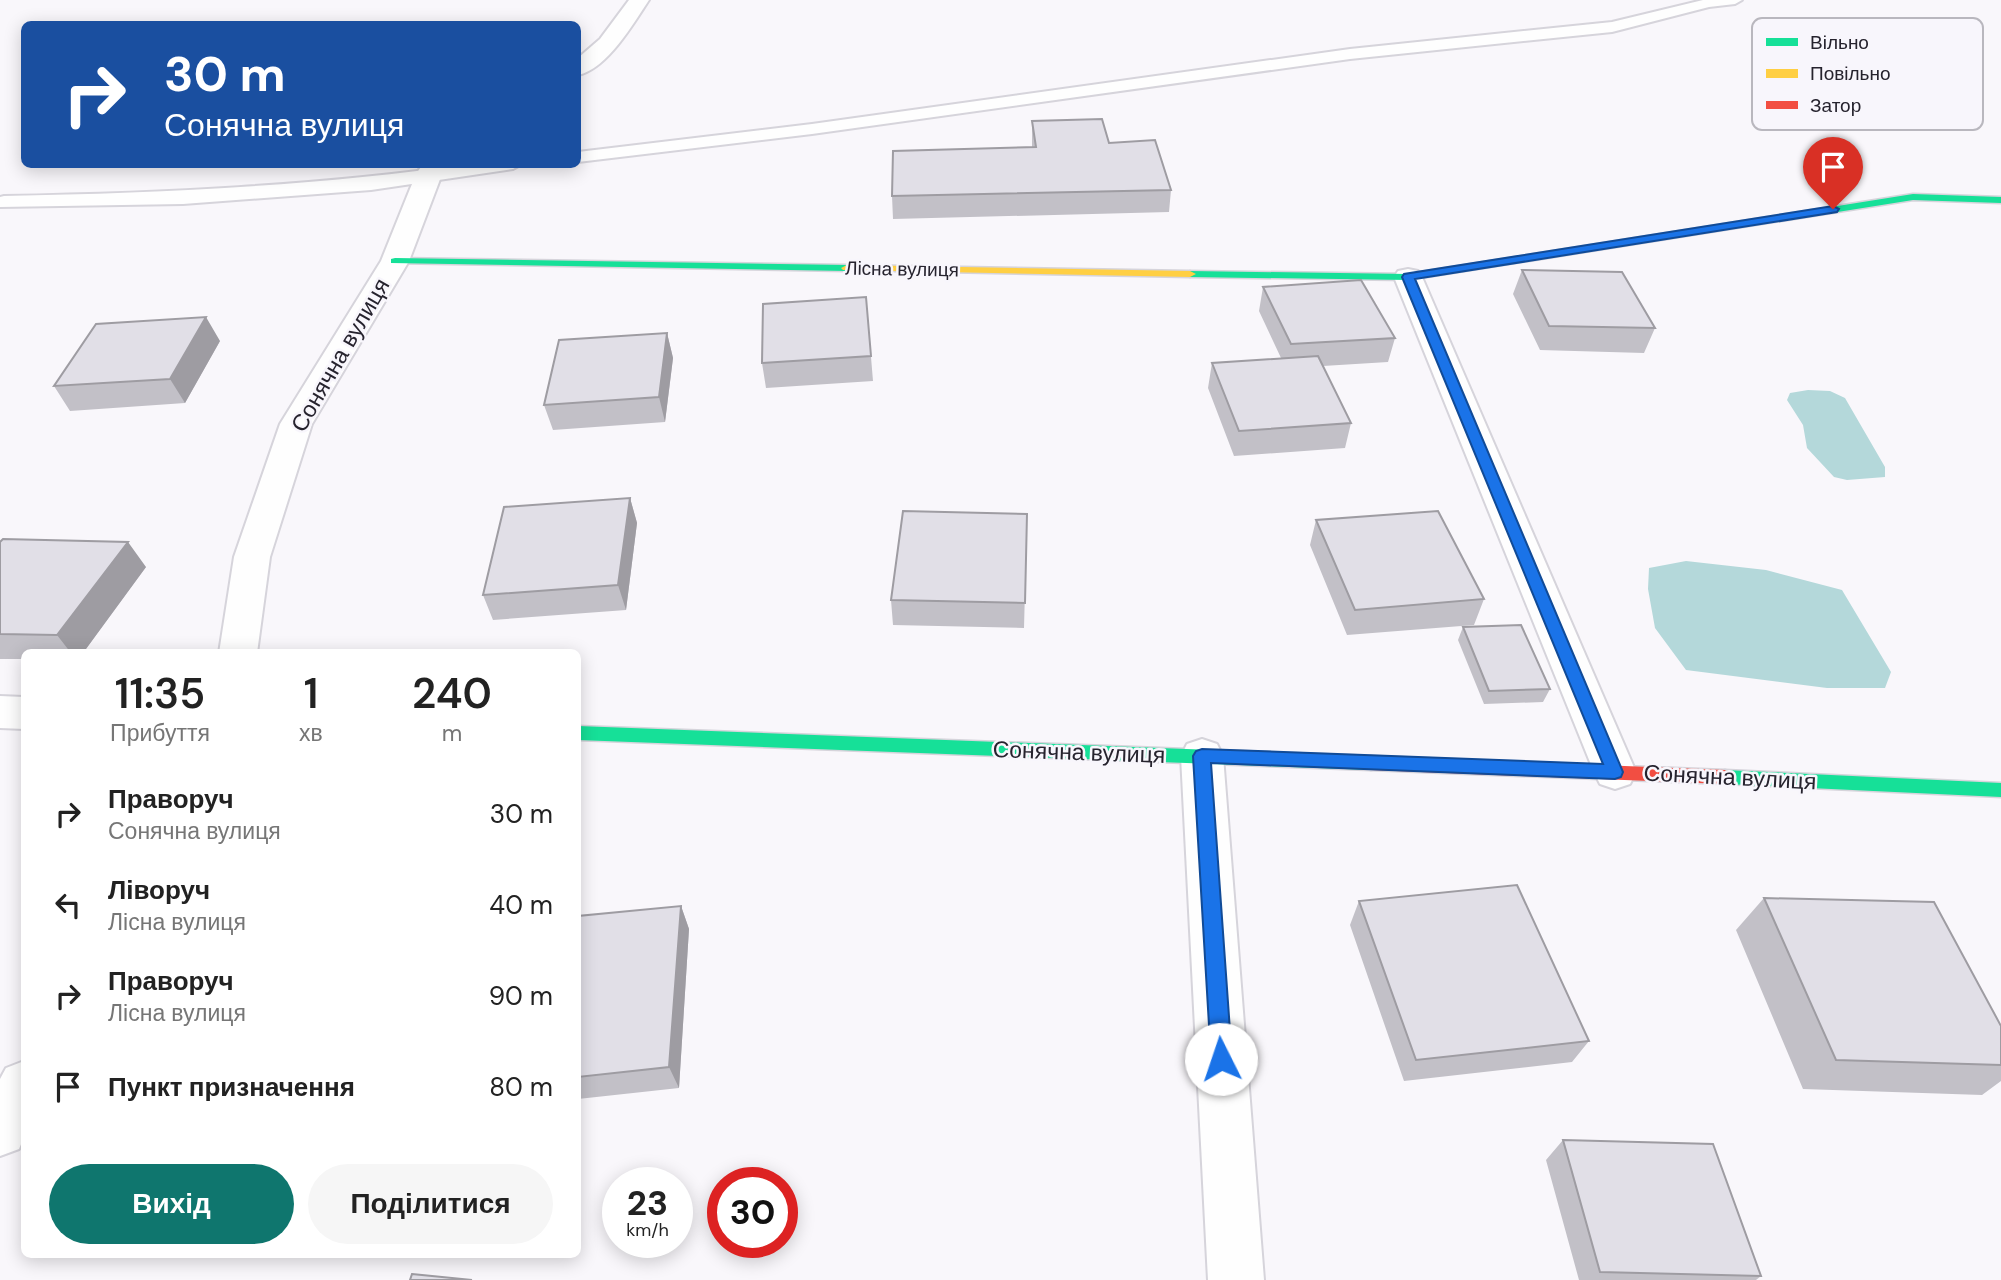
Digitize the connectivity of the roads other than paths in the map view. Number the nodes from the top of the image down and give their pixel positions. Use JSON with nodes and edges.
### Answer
{"nodes":[{"id":1,"x":639,"y":0,"type":"edge"},
{"id":2,"x":1735,"y":0,"type":"edge"},
{"id":3,"x":581,"y":66,"type":"edge"},
{"id":4,"x":581,"y":157,"type":"edge"},
{"id":5,"x":433,"y":169,"type":"edge"},
{"id":6,"x":2001,"y":200,"type":"edge"},
{"id":7,"x":4,"y":202,"type":"dead end"},
{"id":8,"x":395,"y":261,"type":"junction"},
{"id":9,"x":1408,"y":277,"type":"junction"},
{"id":10,"x":238,"y":649,"type":"edge"},
{"id":11,"x":0,"y":712,"type":"edge"},
{"id":12,"x":21,"y":713,"type":"edge"},
{"id":13,"x":581,"y":733,"type":"edge"},
{"id":14,"x":1202,"y":756,"type":"junction"},
{"id":15,"x":1615,"y":772,"type":"junction"},
{"id":16,"x":2001,"y":790,"type":"edge"},
{"id":17,"x":21,"y":1092,"type":"edge"},
{"id":18,"x":0,"y":1130,"type":"edge"},
{"id":19,"x":1236,"y":1280,"type":"edge"}],
"edges":[{"from":1,"to":3,"type":"street"},
{"from":2,"to":4,"type":"lane"},
{"from":5,"to":7,"type":"lane"},
{"from":5,"to":8,"type":"street","name":"Сонячна вулиця"},
{"from":6,"to":9,"type":"street","name":"Лісна вулиця"},
{"from":8,"to":9,"type":"street","name":"Лісна вулиця"},
{"from":8,"to":10,"type":"street","name":"Сонячна вулиця"},
{"from":9,"to":15,"type":"street"},
{"from":11,"to":12,"type":"street"},
{"from":13,"to":14,"type":"street","name":"Сонячна вулиця"},
{"from":14,"to":15,"type":"street","name":"Сонячна вулиця"},
{"from":14,"to":19,"type":"street"},
{"from":15,"to":16,"type":"street","name":"Сонячна вулиця"},
{"from":17,"to":18,"type":"street"}]}
